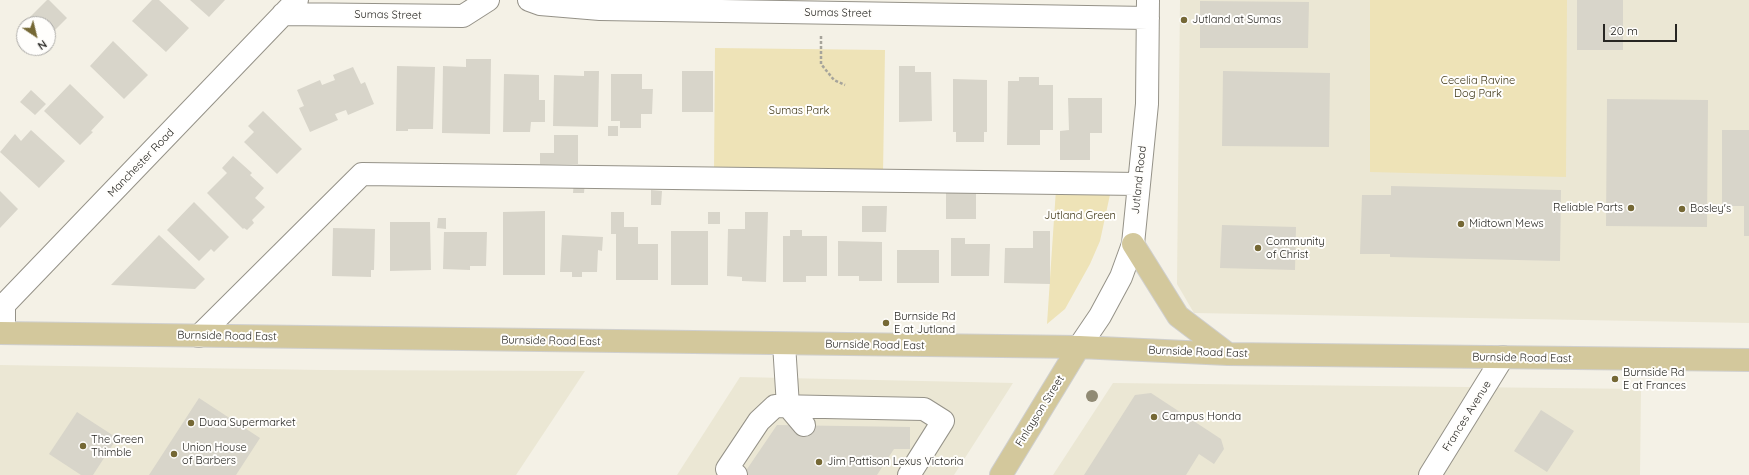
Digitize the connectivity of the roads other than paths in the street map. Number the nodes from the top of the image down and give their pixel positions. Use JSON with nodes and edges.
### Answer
{"nodes":[{"id":1,"x":488,"y":0,"type":"edge"},
{"id":2,"x":529,"y":0,"type":"edge"},
{"id":3,"x":290,"y":7,"type":"edge"},
{"id":4,"x":1148,"y":9,"type":"edge"},
{"id":5,"x":1139,"y":184,"type":"junction"},
{"id":6,"x":1133,"y":244,"type":"junction"},
{"id":7,"x":2,"y":333,"type":"edge"},
{"id":8,"x":200,"y":336,"type":"junction"},
{"id":9,"x":784,"y":344,"type":"junction"},
{"id":10,"x":1079,"y":347,"type":"junction"},
{"id":11,"x":1228,"y":354,"type":"junction"},
{"id":12,"x":1503,"y":357,"type":"junction"},
{"id":13,"x":1749,"y":360,"type":"edge"},
{"id":14,"x":788,"y":406,"type":"junction"},
{"id":15,"x":804,"y":425,"type":"dead end"},
{"id":16,"x":729,"y":473,"type":"edge"},
{"id":17,"x":909,"y":475,"type":"edge"},
{"id":18,"x":1001,"y":475,"type":"edge"},
{"id":19,"x":1430,"y":475,"type":"edge"}],
"edges":[{"from":1,"to":3,"type":"street","name":"Sumas Street"},
{"from":2,"to":4,"type":"street","name":"Sumas Street"},
{"from":3,"to":7,"type":"street","name":"Manchester Road"},
{"from":4,"to":5,"type":"street","name":"Jutland Road"},
{"from":5,"to":6,"type":"street","name":"Jutland Road"},
{"from":5,"to":8,"type":"street"},
{"from":6,"to":10,"type":"street","name":"Jutland Road"},
{"from":6,"to":11,"type":"main road"},
{"from":7,"to":8,"type":"main road","name":"Burnside Road East"},
{"from":8,"to":9,"type":"main road","name":"Burnside Road East"},
{"from":9,"to":10,"type":"main road","name":"Burnside Road East"},
{"from":9,"to":14,"type":"street"},
{"from":10,"to":11,"type":"main road","name":"Burnside Road East"},
{"from":10,"to":18,"type":"main road","name":"Finlayson Street"},
{"from":11,"to":12,"type":"main road","name":"Burnside Road East"},
{"from":12,"to":13,"type":"main road","name":"Burnside Road East"},
{"from":12,"to":19,"type":"street","name":"Frances Avenue"},
{"from":14,"to":15,"type":"street"},
{"from":14,"to":16,"type":"street"},
{"from":14,"to":17,"type":"street"}]}
